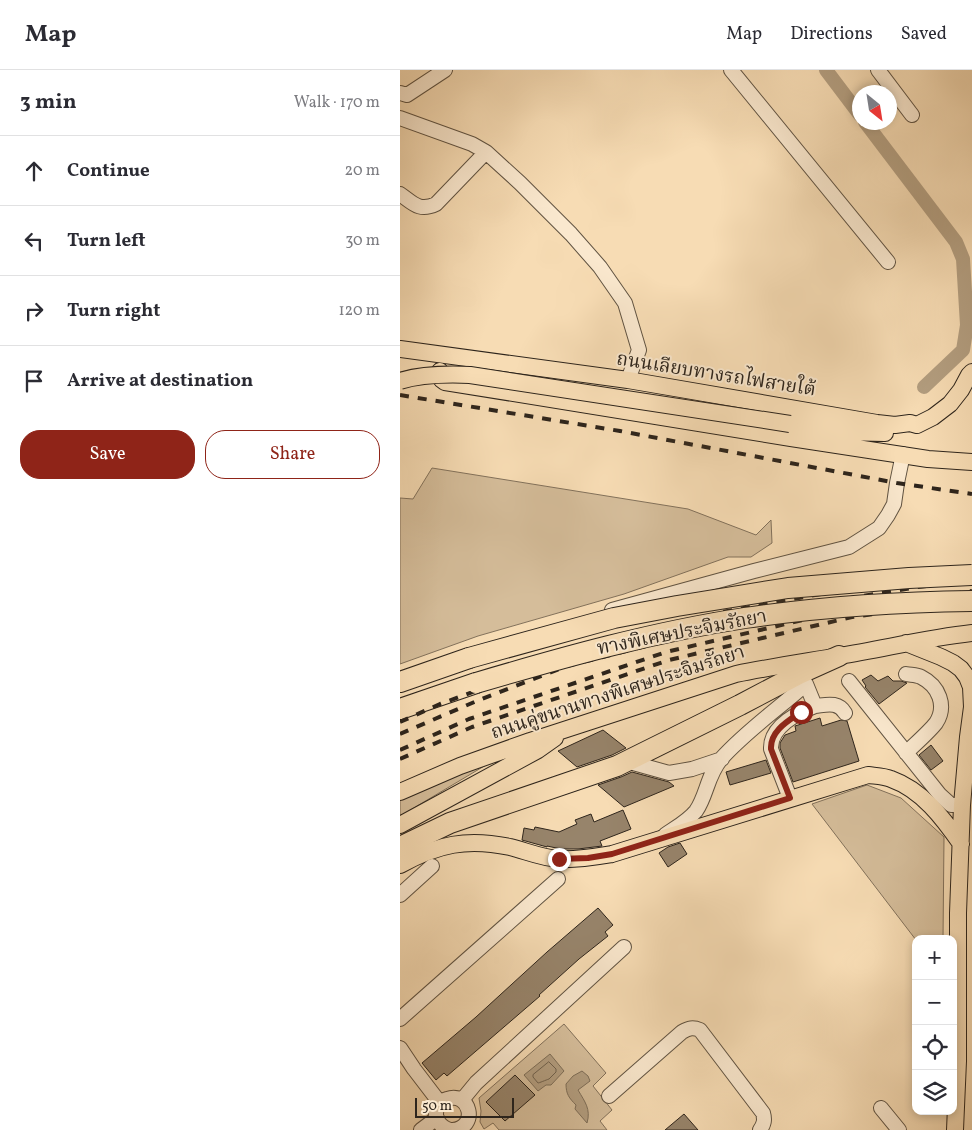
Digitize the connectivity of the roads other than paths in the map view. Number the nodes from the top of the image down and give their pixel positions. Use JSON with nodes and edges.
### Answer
{"nodes":[{"id":1,"x":445,"y":70,"type":"edge"},
{"id":2,"x":731,"y":70,"type":"edge"},
{"id":3,"x":878,"y":70,"type":"edge"},
{"id":4,"x":400,"y":94,"type":"edge"},
{"id":5,"x":912,"y":114,"type":"dead end"},
{"id":6,"x":400,"y":118,"type":"edge"},
{"id":7,"x":486,"y":152,"type":"junction"},
{"id":8,"x":400,"y":194,"type":"edge"},
{"id":9,"x":888,"y":262,"type":"dead end"},
{"id":10,"x":400,"y":349,"type":"edge"},
{"id":11,"x":430,"y":353,"type":"junction"},
{"id":12,"x":440,"y":371,"type":"junction"},
{"id":13,"x":972,"y":372,"type":"edge"},
{"id":14,"x":400,"y":373,"type":"edge"},
{"id":15,"x":628,"y":380,"type":"junction"},
{"id":16,"x":400,"y":381,"type":"edge"},
{"id":17,"x":917,"y":425,"type":"junction"},
{"id":18,"x":838,"y":432,"type":"junction"},
{"id":19,"x":903,"y":454,"type":"junction"},
{"id":20,"x":965,"y":461,"type":"edge"},
{"id":21,"x":972,"y":576,"type":"edge"},
{"id":22,"x":972,"y":601,"type":"edge"},
{"id":23,"x":972,"y":633,"type":"edge"},
{"id":24,"x":906,"y":643,"type":"junction"},
{"id":25,"x":839,"y":656,"type":"junction"},
{"id":26,"x":906,"y":674,"type":"dead end"},
{"id":27,"x":400,"y":675,"type":"edge"},
{"id":28,"x":802,"y":679,"type":"junction"},
{"id":29,"x":849,"y":681,"type":"dead end"},
{"id":30,"x":400,"y":682,"type":"edge"},
{"id":31,"x":815,"y":706,"type":"junction"},
{"id":32,"x":972,"y":707,"type":"edge"},
{"id":33,"x":400,"y":709,"type":"edge"},
{"id":34,"x":845,"y":713,"type":"dead end"},
{"id":35,"x":571,"y":727,"type":"junction"},
{"id":36,"x":906,"y":753,"type":"junction"},
{"id":37,"x":722,"y":758,"type":"junction"},
{"id":38,"x":626,"y":761,"type":"junction"},
{"id":39,"x":400,"y":792,"type":"edge"},
{"id":40,"x":790,"y":798,"type":"junction"},
{"id":41,"x":962,"y":805,"type":"junction"},
{"id":42,"x":400,"y":826,"type":"edge"},
{"id":43,"x":659,"y":839,"type":"junction"},
{"id":44,"x":961,"y":844,"type":"junction"},
{"id":45,"x":400,"y":847,"type":"edge"},
{"id":46,"x":400,"y":865,"type":"edge"},
{"id":47,"x":432,"y":866,"type":"dead end"},
{"id":48,"x":558,"y":879,"type":"dead end"},
{"id":49,"x":400,"y":895,"type":"edge"},
{"id":50,"x":624,"y":947,"type":"dead end"},
{"id":51,"x":400,"y":1019,"type":"edge"},
{"id":52,"x":400,"y":1048,"type":"edge"},
{"id":53,"x":609,"y":1096,"type":"dead end"},
{"id":54,"x":462,"y":1100,"type":"junction"},
{"id":55,"x":440,"y":1103,"type":"junction"},
{"id":56,"x":881,"y":1108,"type":"dead end"},
{"id":57,"x":437,"y":1118,"type":"junction"},
{"id":58,"x":458,"y":1129,"type":"edge"},
{"id":59,"x":421,"y":1130,"type":"edge"},
{"id":60,"x":760,"y":1130,"type":"edge"},
{"id":61,"x":899,"y":1130,"type":"edge"},
{"id":62,"x":955,"y":1130,"type":"edge"}],
"edges":[{"from":1,"to":4,"type":"street"},
{"from":2,"to":9,"type":"street"},
{"from":3,"to":5,"type":"street"},
{"from":6,"to":7,"type":"street"},
{"from":7,"to":8,"type":"street"},
{"from":7,"to":15,"type":"street"},
{"from":10,"to":11,"type":"main road","name":"ถนนเลียบทางรถไฟสายใต้"},
{"from":11,"to":12,"type":"main road"},
{"from":11,"to":15,"type":"main road","name":"ถนนเลียบทางรถไฟสายใต้"},
{"from":12,"to":14,"type":"main road"},
{"from":12,"to":19,"type":"main road"},
{"from":13,"to":17,"type":"main road"},
{"from":15,"to":17,"type":"main road","name":"ถนนเลียบทางรถไฟสายใต้"},
{"from":16,"to":18,"type":"main road","bridge":true},
{"from":17,"to":18,"type":"main road"},
{"from":18,"to":20,"type":"main road"},
{"from":19,"to":20,"type":"main road"},
{"from":19,"to":27,"type":"street"},
{"from":21,"to":30,"type":"highway","name":"ทางพิเศษประจิมรัถยา","bridge":true},
{"from":22,"to":33,"type":"highway","name":"ทางพิเศษประจิมรัถยา","bridge":true},
{"from":23,"to":24,"type":"main road","name":"ถนนคู่ขนานทางพิเศษประจิมรัถยา"},
{"from":24,"to":25,"type":"main road","name":"ถนนคู่ขนานทางพิเศษประจิมรัถยา"},
{"from":24,"to":32,"type":"main road"},
{"from":25,"to":28,"type":"highway"},
{"from":25,"to":35,"type":"main road","name":"ถนนคู่ขนานทางพิเศษประจิมรัถยา"},
{"from":26,"to":36,"type":"street"},
{"from":28,"to":31,"type":"street"},
{"from":28,"to":37,"type":"street"},
{"from":28,"to":38,"type":"highway"},
{"from":29,"to":36,"type":"street"},
{"from":31,"to":34,"type":"street"},
{"from":31,"to":40,"type":"street"},
{"from":32,"to":41,"type":"main road"},
{"from":35,"to":39,"type":"main road","name":"ถนนคู่ขนานทางพิเศษประจิมรัถยา"},
{"from":35,"to":42,"type":"main road"},
{"from":36,"to":41,"type":"street"},
{"from":37,"to":38,"type":"street"},
{"from":37,"to":43,"type":"street"},
{"from":38,"to":45,"type":"highway"},
{"from":40,"to":43,"type":"main road"},
{"from":40,"to":44,"type":"main road"},
{"from":41,"to":44,"type":"main road"},
{"from":43,"to":46,"type":"main road"},
{"from":44,"to":62,"type":"main road"},
{"from":47,"to":49,"type":"street"},
{"from":48,"to":51,"type":"street"},
{"from":50,"to":54,"type":"street"},
{"from":52,"to":55,"type":"street"},
{"from":53,"to":60,"type":"street"},
{"from":54,"to":55,"type":"street"},
{"from":54,"to":58,"type":"street"},
{"from":55,"to":57,"type":"street"},
{"from":56,"to":61,"type":"street"},
{"from":57,"to":58,"type":"street"},
{"from":57,"to":59,"type":"street"}]}
